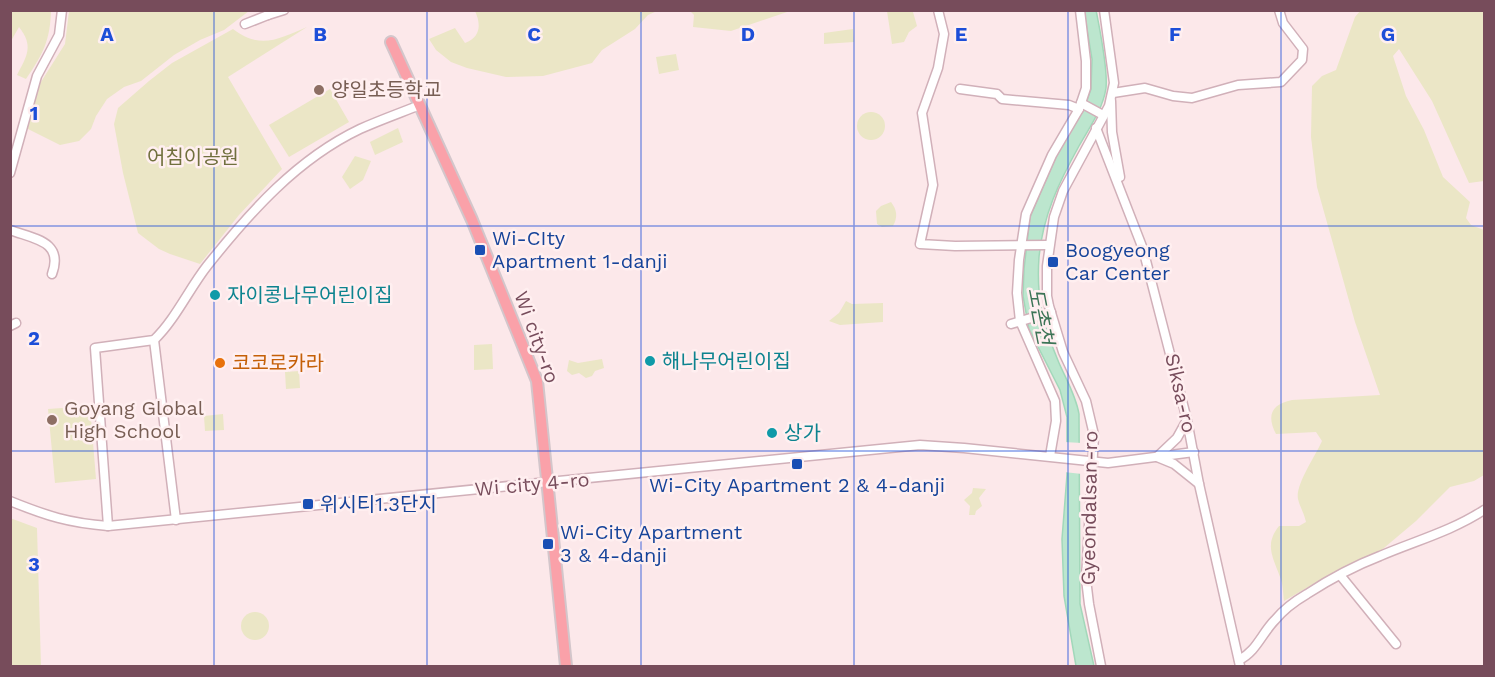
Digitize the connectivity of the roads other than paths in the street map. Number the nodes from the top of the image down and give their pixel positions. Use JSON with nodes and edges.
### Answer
{"nodes":[{"id":1,"x":62,"y":10,"type":"edge"},
{"id":2,"x":284,"y":10,"type":"edge"},
{"id":3,"x":938,"y":10,"type":"edge"},
{"id":4,"x":1080,"y":10,"type":"edge"},
{"id":5,"x":1104,"y":10,"type":"edge"},
{"id":6,"x":1279,"y":10,"type":"edge"},
{"id":7,"x":269,"y":13,"type":"edge"},
{"id":8,"x":245,"y":24,"type":"dead end"},
{"id":9,"x":391,"y":42,"type":"dead end"},
{"id":10,"x":960,"y":89,"type":"dead end"},
{"id":11,"x":1112,"y":97,"type":"junction"},
{"id":12,"x":420,"y":105,"type":"junction"},
{"id":13,"x":1081,"y":105,"type":"junction"},
{"id":14,"x":1102,"y":114,"type":"junction"},
{"id":15,"x":10,"y":127,"type":"edge"},
{"id":16,"x":1096,"y":128,"type":"junction"},
{"id":17,"x":21,"y":132,"type":"junction"},
{"id":18,"x":10,"y":173,"type":"edge"},
{"id":19,"x":1119,"y":184,"type":"junction"},
{"id":20,"x":10,"y":230,"type":"edge"},
{"id":21,"x":1023,"y":244,"type":"junction"},
{"id":22,"x":1047,"y":245,"type":"junction"},
{"id":23,"x":52,"y":274,"type":"dead end"},
{"id":24,"x":1049,"y":313,"type":"junction"},
{"id":25,"x":1022,"y":320,"type":"junction"},
{"id":26,"x":1011,"y":324,"type":"dead end"},
{"id":27,"x":154,"y":340,"type":"junction"},
{"id":28,"x":1187,"y":420,"type":"junction"},
{"id":29,"x":1194,"y":452,"type":"junction"},
{"id":30,"x":1054,"y":457,"type":"junction"},
{"id":31,"x":1156,"y":457,"type":"junction"},
{"id":32,"x":1088,"y":460,"type":"junction"},
{"id":33,"x":548,"y":482,"type":"junction"},
{"id":34,"x":1199,"y":483,"type":"junction"},
{"id":35,"x":10,"y":501,"type":"edge"},
{"id":36,"x":1485,"y":510,"type":"edge"},
{"id":37,"x":176,"y":520,"type":"junction"},
{"id":38,"x":108,"y":526,"type":"junction"},
{"id":39,"x":1340,"y":575,"type":"junction"},
{"id":40,"x":1396,"y":644,"type":"dead end"},
{"id":41,"x":1239,"y":663,"type":"edge"},
{"id":42,"x":566,"y":666,"type":"edge"},
{"id":43,"x":1101,"y":666,"type":"edge"}],
"edges":[{"from":1,"to":17,"type":"street"},
{"from":2,"to":7,"type":"street"},
{"from":3,"to":21,"type":"street"},
{"from":4,"to":13,"type":"street"},
{"from":5,"to":11,"type":"street"},
{"from":6,"to":11,"type":"street"},
{"from":7,"to":8,"type":"street"},
{"from":9,"to":12,"type":"main road","name":"Wi city-ro"},
{"from":10,"to":13,"type":"street"},
{"from":11,"to":14,"type":"street","name":"Gyeondalsan-ro"},
{"from":11,"to":19,"type":"street"},
{"from":12,"to":27,"type":"street"},
{"from":12,"to":33,"type":"main road","name":"Wi city-ro"},
{"from":13,"to":14,"type":"street"},
{"from":13,"to":21,"type":"street"},
{"from":14,"to":16,"type":"street","name":"Gyeondalsan-ro"},
{"from":15,"to":17,"type":"street"},
{"from":16,"to":19,"type":"street","name":"Siksa-ro"},
{"from":16,"to":22,"type":"street","name":"Gyeondalsan-ro"},
{"from":17,"to":18,"type":"street"},
{"from":19,"to":28,"type":"street","name":"Siksa-ro"},
{"from":20,"to":23,"type":"street"},
{"from":21,"to":22,"type":"street"},
{"from":21,"to":25,"type":"street"},
{"from":22,"to":24,"type":"street","name":"Gyeondalsan-ro"},
{"from":24,"to":25,"type":"street"},
{"from":24,"to":32,"type":"street","name":"Gyeondalsan-ro"},
{"from":25,"to":26,"type":"street"},
{"from":25,"to":30,"type":"street"},
{"from":27,"to":37,"type":"street"},
{"from":27,"to":38,"type":"street"},
{"from":28,"to":29,"type":"street","name":"Siksa-ro"},
{"from":28,"to":31,"type":"street"},
{"from":29,"to":31,"type":"street"},
{"from":29,"to":34,"type":"street","name":"Siksa-ro"},
{"from":30,"to":32,"type":"street","name":"Wi city 4-ro"},
{"from":30,"to":33,"type":"street","name":"Wi city 4-ro"},
{"from":31,"to":32,"type":"street"},
{"from":31,"to":34,"type":"street"},
{"from":32,"to":43,"type":"street","name":"Gyeondalsan-ro"},
{"from":33,"to":37,"type":"street","name":"Wi city 4-ro"},
{"from":33,"to":42,"type":"main road","name":"Wi city-ro"},
{"from":34,"to":41,"type":"street","name":"Siksa-ro"},
{"from":35,"to":38,"type":"street","name":"Wi city 4-ro"},
{"from":36,"to":39,"type":"street"},
{"from":37,"to":38,"type":"street","name":"Wi city 4-ro"},
{"from":39,"to":40,"type":"street"},
{"from":39,"to":41,"type":"street"}]}
